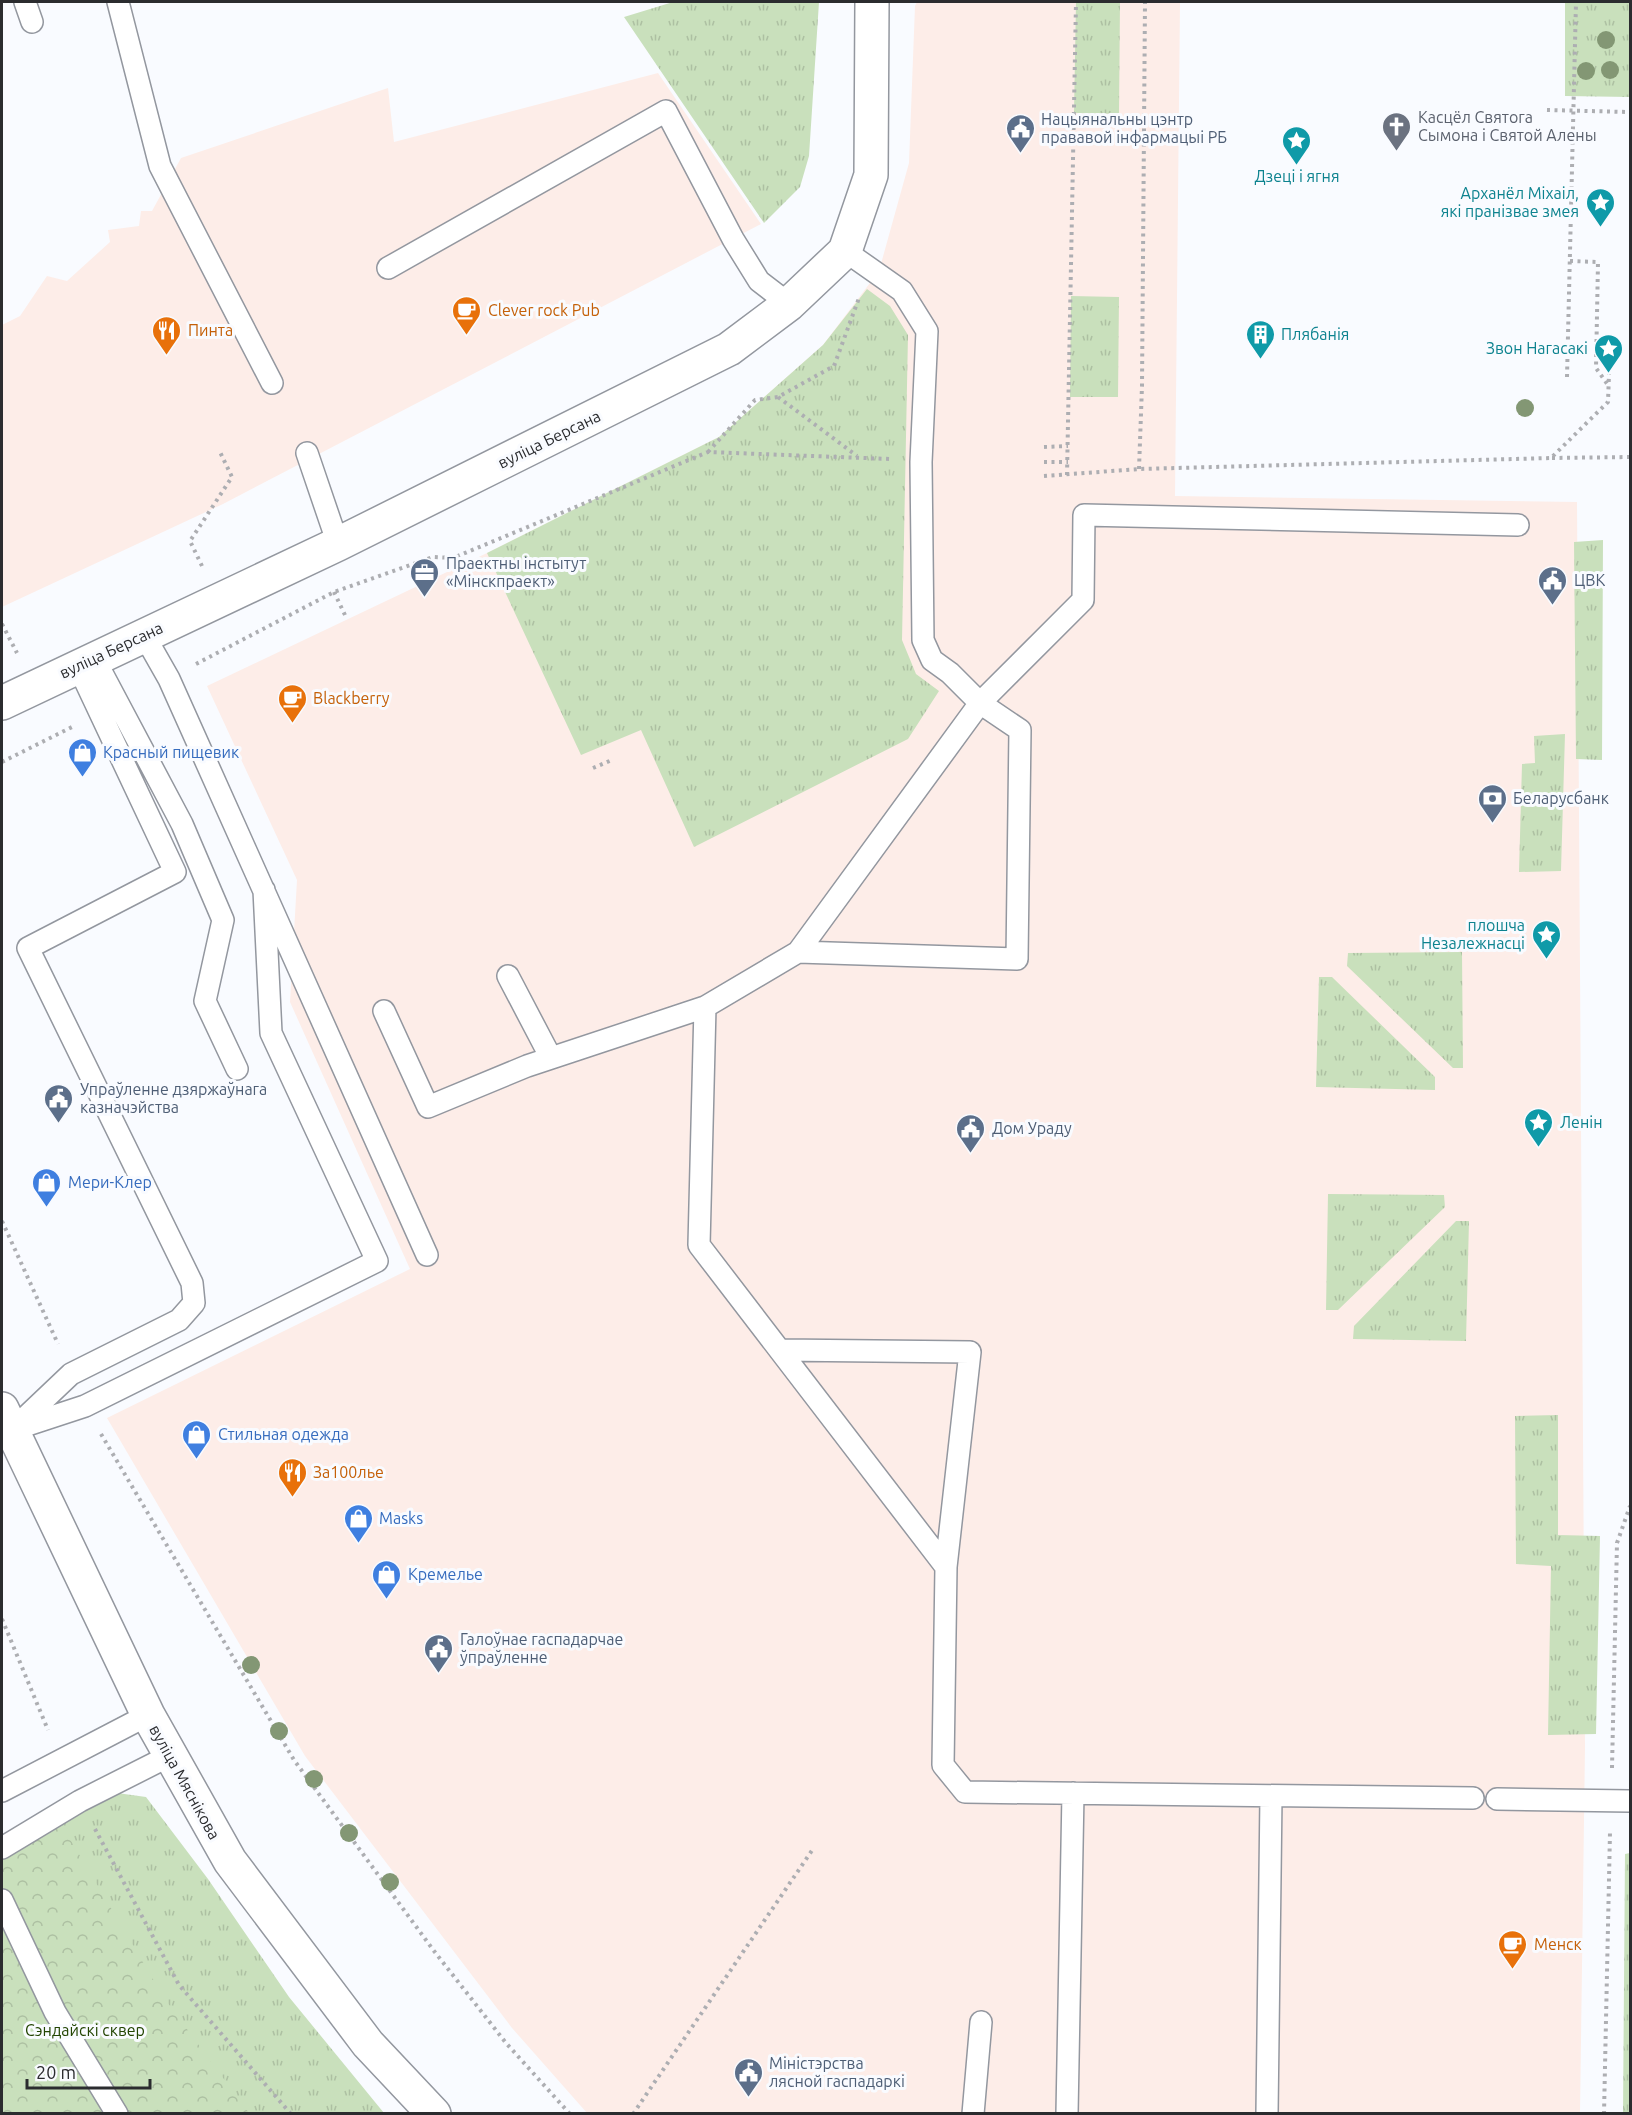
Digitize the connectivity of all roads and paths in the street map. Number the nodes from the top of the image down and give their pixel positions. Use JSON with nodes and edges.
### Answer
{"nodes":[{"id":1,"x":25,"y":2,"type":"edge"},
{"id":2,"x":118,"y":2,"type":"edge"},
{"id":3,"x":872,"y":2,"type":"edge"},
{"id":4,"x":1076,"y":2,"type":"edge"},
{"id":5,"x":1145,"y":2,"type":"edge"},
{"id":6,"x":1576,"y":2,"type":"edge"},
{"id":7,"x":32,"y":22,"type":"dead end"},
{"id":8,"x":1547,"y":110,"type":"dead end"},
{"id":9,"x":1574,"y":112,"type":"junction"},
{"id":10,"x":1630,"y":112,"type":"edge"},
{"id":11,"x":845,"y":251,"type":"junction"},
{"id":12,"x":1570,"y":261,"type":"junction"},
{"id":13,"x":388,"y":268,"type":"dead end"},
{"id":14,"x":789,"y":304,"type":"junction"},
{"id":15,"x":1609,"y":374,"type":"dead end"},
{"id":16,"x":1567,"y":377,"type":"dead end"},
{"id":17,"x":272,"y":382,"type":"dead end"},
{"id":18,"x":1609,"y":385,"type":"junction"},
{"id":19,"x":778,"y":397,"type":"dead end"},
{"id":20,"x":1068,"y":446,"type":"junction"},
{"id":21,"x":1044,"y":447,"type":"dead end"},
{"id":22,"x":220,"y":452,"type":"dead end"},
{"id":23,"x":307,"y":453,"type":"dead end"},
{"id":24,"x":858,"y":457,"type":"junction"},
{"id":25,"x":1630,"y":457,"type":"edge"},
{"id":26,"x":1551,"y":458,"type":"junction"},
{"id":27,"x":921,"y":462,"type":"junction"},
{"id":28,"x":1044,"y":462,"type":"dead end"},
{"id":29,"x":1068,"y":462,"type":"junction"},
{"id":30,"x":1139,"y":469,"type":"junction"},
{"id":31,"x":1067,"y":475,"type":"junction"},
{"id":32,"x":1044,"y":476,"type":"dead end"},
{"id":33,"x":1518,"y":525,"type":"dead end"},
{"id":34,"x":338,"y":544,"type":"junction"},
{"id":35,"x":202,"y":567,"type":"dead end"},
{"id":36,"x":334,"y":592,"type":"junction"},
{"id":37,"x":345,"y":615,"type":"dead end"},
{"id":38,"x":2,"y":624,"type":"edge"},
{"id":39,"x":144,"y":635,"type":"junction"},
{"id":40,"x":19,"y":656,"type":"dead end"},
{"id":41,"x":86,"y":662,"type":"junction"},
{"id":42,"x":195,"y":665,"type":"dead end"},
{"id":43,"x":2,"y":703,"type":"edge"},
{"id":44,"x":980,"y":703,"type":"junction"},
{"id":45,"x":612,"y":760,"type":"dead end"},
{"id":46,"x":593,"y":768,"type":"dead end"},
{"id":47,"x":264,"y":890,"type":"junction"},
{"id":48,"x":798,"y":952,"type":"junction"},
{"id":49,"x":508,"y":976,"type":"dead end"},
{"id":50,"x":705,"y":1007,"type":"junction"},
{"id":51,"x":384,"y":1011,"type":"dead end"},
{"id":52,"x":551,"y":1058,"type":"junction"},
{"id":53,"x":237,"y":1069,"type":"dead end"},
{"id":54,"x":427,"y":1255,"type":"dead end"},
{"id":55,"x":780,"y":1350,"type":"junction"},
{"id":56,"x":7,"y":1419,"type":"edge"},
{"id":57,"x":143,"y":1504,"type":"dead end"},
{"id":58,"x":946,"y":1567,"type":"junction"},
{"id":59,"x":2,"y":1619,"type":"edge"},
{"id":60,"x":148,"y":1715,"type":"junction"},
{"id":61,"x":171,"y":1755,"type":"junction"},
{"id":62,"x":60,"y":1760,"type":"junction"},
{"id":63,"x":2,"y":1791,"type":"edge"},
{"id":64,"x":1073,"y":1793,"type":"junction"},
{"id":65,"x":1271,"y":1796,"type":"junction"},
{"id":66,"x":1473,"y":1798,"type":"dead end"},
{"id":67,"x":1497,"y":1799,"type":"dead end"},
{"id":68,"x":80,"y":1801,"type":"junction"},
{"id":69,"x":1630,"y":1801,"type":"edge"},
{"id":70,"x":2,"y":1848,"type":"edge"},
{"id":71,"x":813,"y":1849,"type":"dead end"},
{"id":72,"x":2,"y":1900,"type":"edge"},
{"id":73,"x":981,"y":2022,"type":"dead end"},
{"id":74,"x":117,"y":2114,"type":"edge"},
{"id":75,"x":291,"y":2114,"type":"edge"},
{"id":76,"x":434,"y":2114,"type":"edge"},
{"id":77,"x":570,"y":2114,"type":"edge"},
{"id":78,"x":633,"y":2114,"type":"edge"},
{"id":79,"x":973,"y":2114,"type":"edge"},
{"id":80,"x":1066,"y":2114,"type":"edge"},
{"id":81,"x":1267,"y":2114,"type":"edge"}],
"edges":[{"from":1,"to":7,"type":"lane"},
{"from":2,"to":17,"type":"lane"},
{"from":3,"to":11,"type":"street","name":"вуліца Берсана"},
{"from":4,"to":20,"type":"path"},
{"from":5,"to":30,"type":"path"},
{"from":6,"to":9,"type":"path"},
{"from":8,"to":9,"type":"path"},
{"from":9,"to":10,"type":"path"},
{"from":9,"to":12,"type":"path"},
{"from":11,"to":14,"type":"street","name":"вуліца Берсана"},
{"from":11,"to":27,"type":"lane"},
{"from":12,"to":16,"type":"path"},
{"from":12,"to":18,"type":"path"},
{"from":13,"to":14,"type":"lane"},
{"from":14,"to":34,"type":"street","name":"вуліца Берсана"},
{"from":15,"to":18,"type":"path"},
{"from":18,"to":26,"type":"path"},
{"from":19,"to":24,"type":"path"},
{"from":20,"to":21,"type":"path"},
{"from":20,"to":29,"type":"path"},
{"from":22,"to":35,"type":"path"},
{"from":23,"to":34,"type":"lane"},
{"from":24,"to":27,"type":"path"},
{"from":24,"to":36,"type":"path"},
{"from":25,"to":26,"type":"path"},
{"from":26,"to":30,"type":"path"},
{"from":27,"to":44,"type":"lane"},
{"from":28,"to":29,"type":"path"},
{"from":29,"to":31,"type":"path"},
{"from":30,"to":31,"type":"path"},
{"from":31,"to":32,"type":"path"},
{"from":33,"to":44,"type":"lane"},
{"from":34,"to":39,"type":"street","name":"вуліца Берсана"},
{"from":36,"to":37,"type":"path"},
{"from":36,"to":42,"type":"path"},
{"from":38,"to":40,"type":"path"},
{"from":39,"to":41,"type":"street","name":"вуліца Берсана"},
{"from":39,"to":47,"type":"lane"},
{"from":41,"to":43,"type":"street","name":"вуліца Берсана"},
{"from":41,"to":53,"type":"lane"},
{"from":41,"to":56,"type":"lane"},
{"from":44,"to":48,"type":"lane"},
{"from":44,"to":48,"type":"lane"},
{"from":45,"to":46,"type":"path"},
{"from":47,"to":54,"type":"lane"},
{"from":47,"to":56,"type":"lane"},
{"from":48,"to":50,"type":"lane"},
{"from":49,"to":52,"type":"lane"},
{"from":50,"to":52,"type":"lane"},
{"from":50,"to":55,"type":"lane"},
{"from":51,"to":52,"type":"lane"},
{"from":55,"to":58,"type":"lane"},
{"from":55,"to":58,"type":"lane"},
{"from":56,"to":60,"type":"street","name":"вуліца Мяснікова"},
{"from":57,"to":77,"type":"path"},
{"from":58,"to":64,"type":"lane"},
{"from":59,"to":62,"type":"path"},
{"from":60,"to":61,"type":"street","name":"вуліца Мяснікова"},
{"from":60,"to":62,"type":"lane"},
{"from":61,"to":68,"type":"lane"},
{"from":61,"to":76,"type":"street","name":"вуліца Мяснікова"},
{"from":62,"to":63,"type":"lane"},
{"from":64,"to":65,"type":"lane"},
{"from":64,"to":80,"type":"lane"},
{"from":65,"to":66,"type":"lane"},
{"from":65,"to":81,"type":"lane"},
{"from":67,"to":69,"type":"lane"},
{"from":68,"to":70,"type":"lane"},
{"from":68,"to":75,"type":"path"},
{"from":71,"to":78,"type":"path"},
{"from":72,"to":74,"type":"lane"},
{"from":73,"to":79,"type":"lane"}]}
